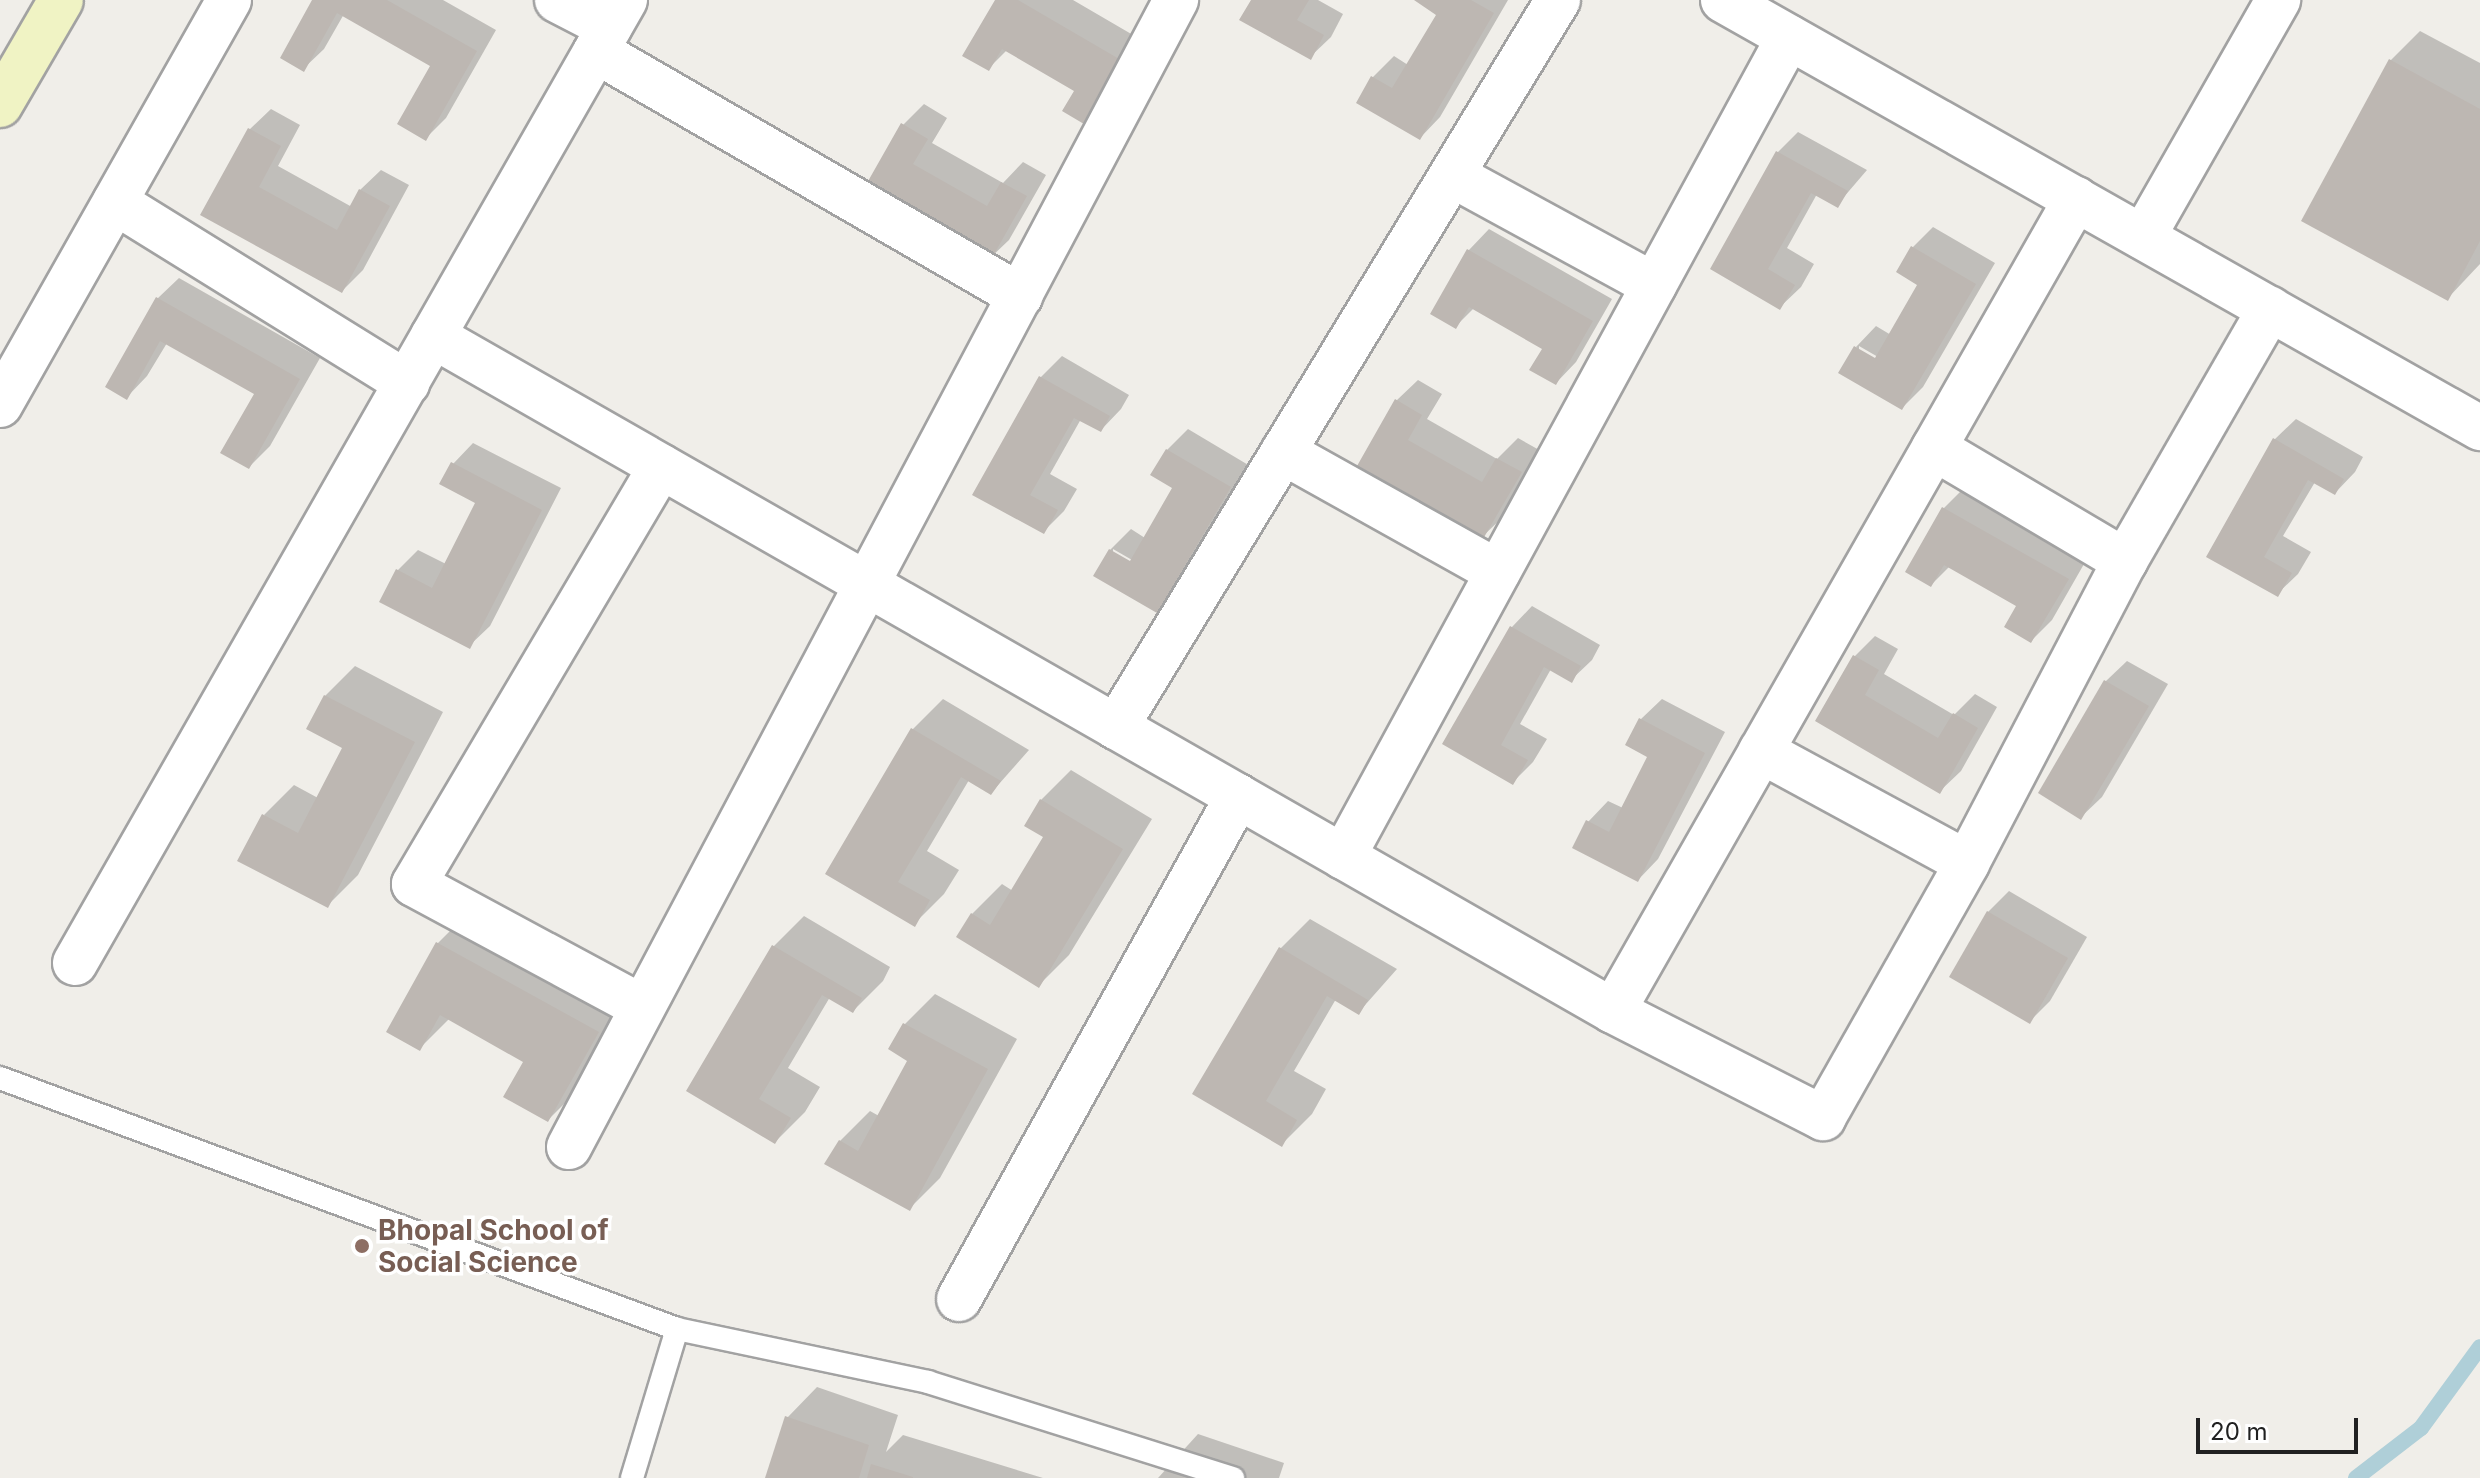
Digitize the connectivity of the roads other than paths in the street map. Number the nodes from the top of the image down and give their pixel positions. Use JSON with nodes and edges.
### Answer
{"nodes":[{"id":1,"x":61,"y":0,"type":"edge"},
{"id":2,"x":229,"y":0,"type":"edge"},
{"id":3,"x":557,"y":0,"type":"edge"},
{"id":4,"x":1176,"y":0,"type":"edge"},
{"id":5,"x":1558,"y":0,"type":"edge"},
{"id":6,"x":1723,"y":0,"type":"edge"},
{"id":7,"x":2278,"y":0,"type":"edge"},
{"id":8,"x":610,"y":26,"type":"edge"},
{"id":9,"x":1789,"y":37,"type":"junction"},
{"id":10,"x":0,"y":105,"type":"edge"},
{"id":11,"x":1452,"y":175,"type":"junction"},
{"id":12,"x":2076,"y":199,"type":"junction"},
{"id":13,"x":115,"y":202,"type":"junction"},
{"id":14,"x":2143,"y":237,"type":"junction"},
{"id":15,"x":1654,"y":285,"type":"junction"},
{"id":16,"x":1020,"y":296,"type":"junction"},
{"id":17,"x":2270,"y":309,"type":"junction"},
{"id":18,"x":433,"y":336,"type":"junction"},
{"id":19,"x":407,"y":383,"type":"junction"},
{"id":20,"x":0,"y":405,"type":"edge"},
{"id":21,"x":2480,"y":428,"type":"edge"},
{"id":22,"x":1934,"y":448,"type":"junction"},
{"id":23,"x":1283,"y":452,"type":"junction"},
{"id":24,"x":661,"y":467,"type":"junction"},
{"id":25,"x":2125,"y":561,"type":"junction"},
{"id":26,"x":1498,"y":572,"type":"junction"},
{"id":27,"x":867,"y":584,"type":"junction"},
{"id":28,"x":1116,"y":727,"type":"junction"},
{"id":29,"x":1761,"y":751,"type":"junction"},
{"id":30,"x":1238,"y":796,"type":"junction"},
{"id":31,"x":1343,"y":857,"type":"junction"},
{"id":32,"x":1967,"y":863,"type":"junction"},
{"id":33,"x":75,"y":963,"type":"dead end"},
{"id":34,"x":642,"y":1007,"type":"junction"},
{"id":35,"x":1613,"y":1011,"type":"junction"},
{"id":36,"x":0,"y":1078,"type":"edge"},
{"id":37,"x":569,"y":1147,"type":"dead end"},
{"id":38,"x":959,"y":1299,"type":"dead end"},
{"id":39,"x":677,"y":1329,"type":"junction"},
{"id":40,"x":632,"y":1478,"type":"edge"},
{"id":41,"x":1233,"y":1478,"type":"edge"}],
"edges":[{"from":1,"to":10,"type":"main road"},
{"from":2,"to":13,"type":"street"},
{"from":3,"to":8,"type":"street"},
{"from":4,"to":16,"type":"street"},
{"from":5,"to":11,"type":"street"},
{"from":6,"to":9,"type":"street"},
{"from":7,"to":14,"type":"street"},
{"from":8,"to":16,"type":"street"},
{"from":8,"to":18,"type":"street"},
{"from":9,"to":12,"type":"street"},
{"from":9,"to":15,"type":"street"},
{"from":11,"to":15,"type":"street"},
{"from":11,"to":23,"type":"street"},
{"from":12,"to":14,"type":"street"},
{"from":12,"to":22,"type":"street"},
{"from":13,"to":19,"type":"street"},
{"from":13,"to":20,"type":"street"},
{"from":14,"to":17,"type":"street"},
{"from":15,"to":26,"type":"street"},
{"from":16,"to":27,"type":"street"},
{"from":17,"to":21,"type":"street"},
{"from":17,"to":25,"type":"street"},
{"from":18,"to":19,"type":"street"},
{"from":18,"to":24,"type":"street"},
{"from":19,"to":33,"type":"street"},
{"from":22,"to":25,"type":"street"},
{"from":22,"to":29,"type":"street"},
{"from":23,"to":26,"type":"street"},
{"from":23,"to":28,"type":"street"},
{"from":24,"to":27,"type":"street"},
{"from":24,"to":34,"type":"street"},
{"from":25,"to":32,"type":"street"},
{"from":26,"to":31,"type":"street"},
{"from":27,"to":28,"type":"street"},
{"from":27,"to":34,"type":"street"},
{"from":28,"to":30,"type":"street"},
{"from":29,"to":32,"type":"street"},
{"from":29,"to":35,"type":"street"},
{"from":30,"to":31,"type":"street"},
{"from":30,"to":38,"type":"street"},
{"from":31,"to":35,"type":"street"},
{"from":32,"to":35,"type":"street"},
{"from":34,"to":37,"type":"street"},
{"from":36,"to":39,"type":"lane"},
{"from":39,"to":40,"type":"lane"},
{"from":39,"to":41,"type":"lane"}]}
